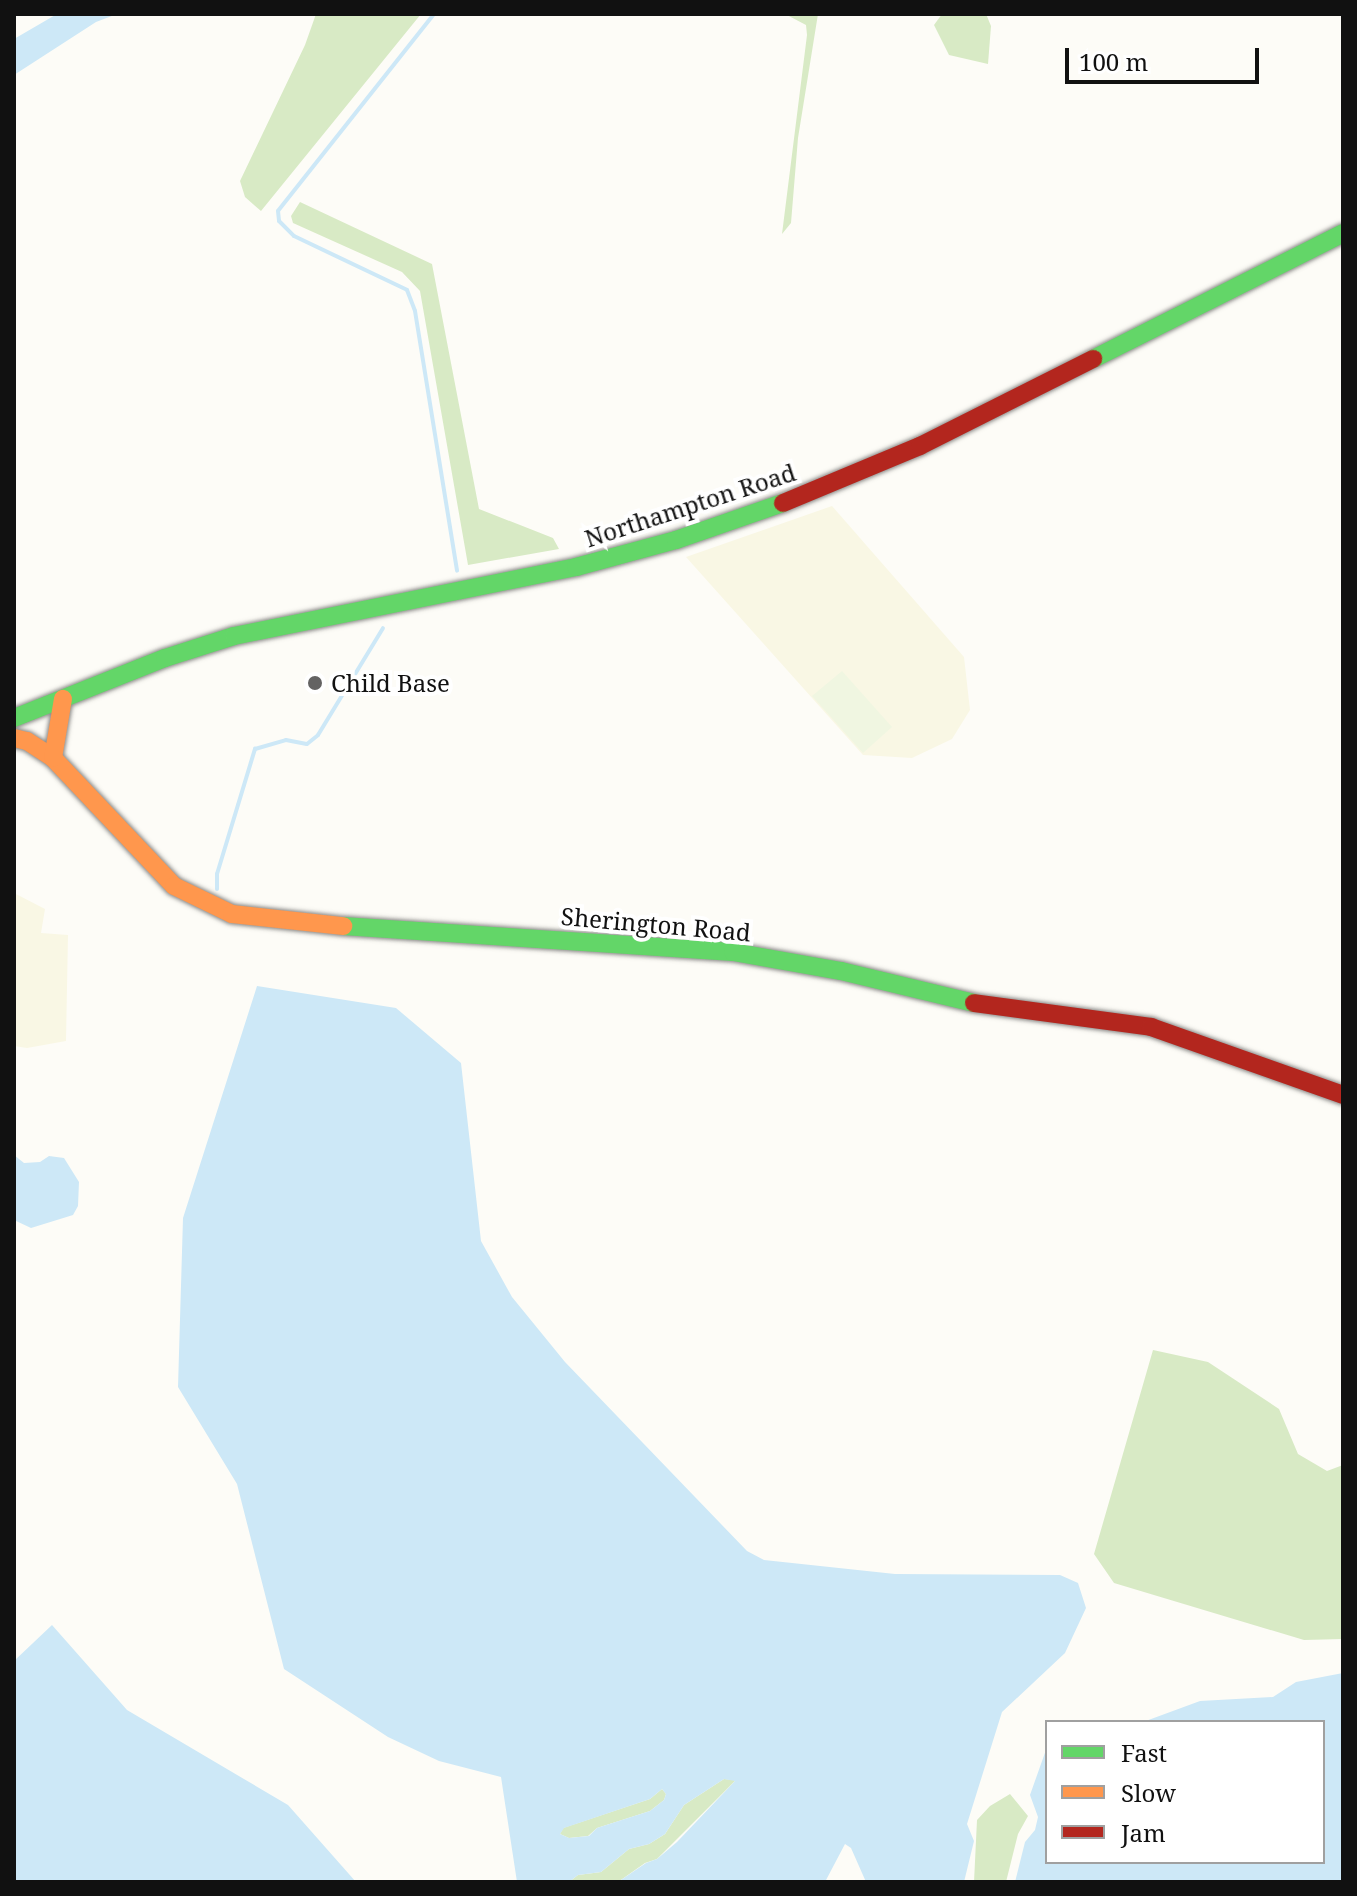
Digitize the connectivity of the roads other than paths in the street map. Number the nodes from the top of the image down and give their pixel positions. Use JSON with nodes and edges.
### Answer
{"nodes":[{"id":1,"x":1343,"y":233,"type":"edge"},
{"id":2,"x":63,"y":699,"type":"junction"},
{"id":3,"x":14,"y":718,"type":"edge"},
{"id":4,"x":14,"y":738,"type":"edge"},
{"id":5,"x":53,"y":758,"type":"junction"},
{"id":6,"x":1343,"y":1095,"type":"edge"}],
"edges":[{"from":1,"to":2,"type":"street","name":"Northampton Road"},
{"from":2,"to":3,"type":"street","name":"Northampton Road"},
{"from":2,"to":5,"type":"street"},
{"from":4,"to":5,"type":"street","name":"Sherington Road"},
{"from":5,"to":6,"type":"street","name":"Sherington Road"}]}
